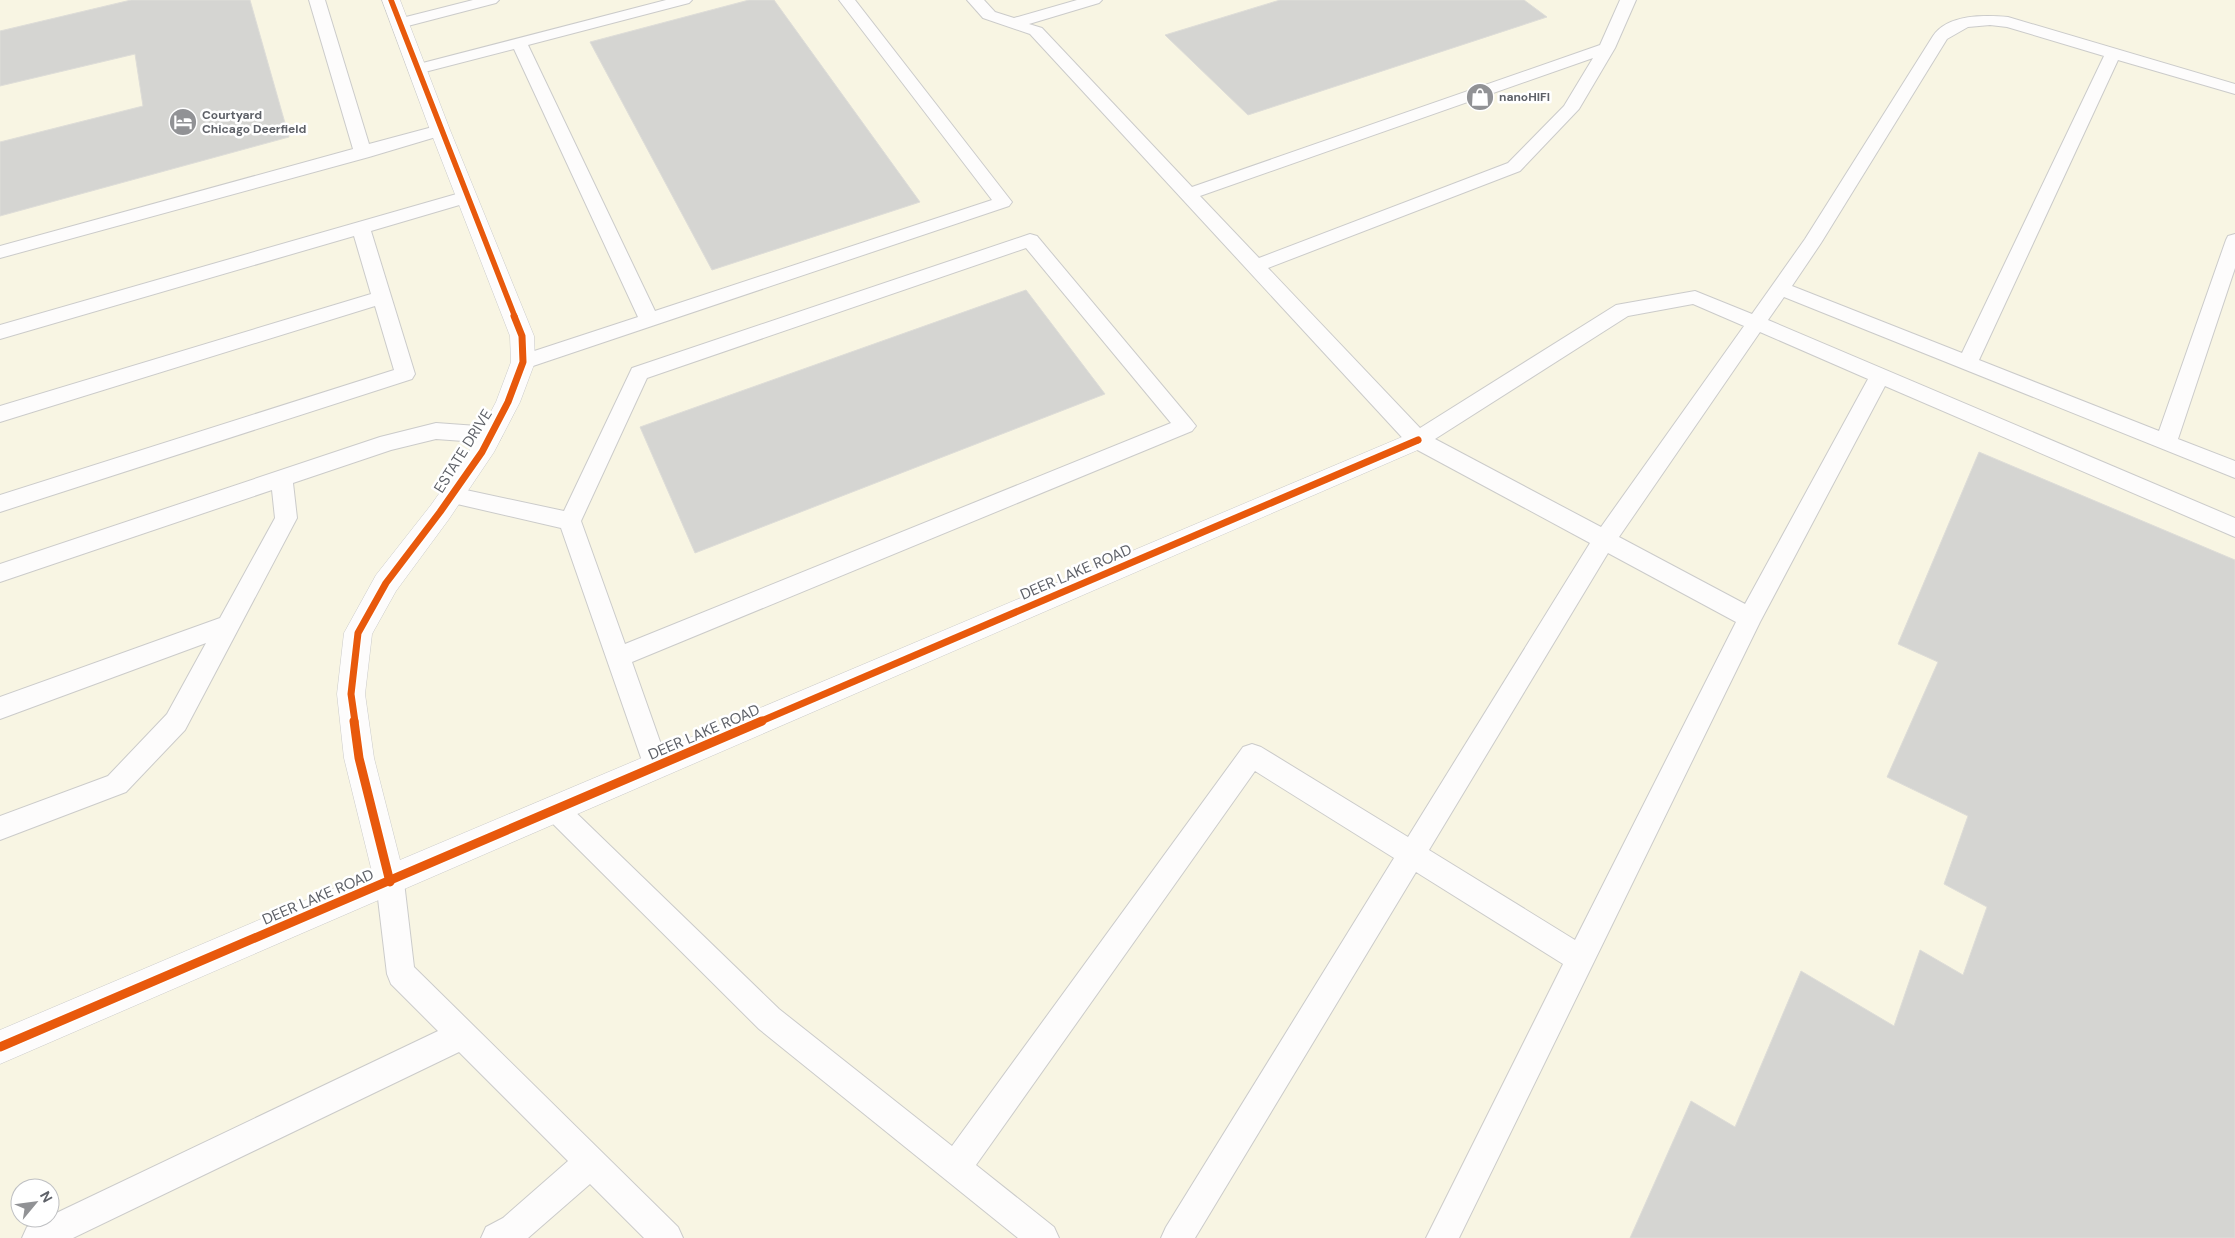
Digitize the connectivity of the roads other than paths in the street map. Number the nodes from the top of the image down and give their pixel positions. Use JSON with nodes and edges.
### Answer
{"nodes":[{"id":1,"x":317,"y":0,"type":"edge"},
{"id":2,"x":391,"y":0,"type":"edge"},
{"id":3,"x":492,"y":0,"type":"edge"},
{"id":4,"x":684,"y":0,"type":"edge"},
{"id":5,"x":847,"y":0,"type":"edge"},
{"id":6,"x":975,"y":0,"type":"edge"},
{"id":7,"x":1628,"y":0,"type":"edge"},
{"id":8,"x":1084,"y":1,"type":"edge"},
{"id":9,"x":400,"y":23,"type":"junction"},
{"id":10,"x":1014,"y":24,"type":"junction"},
{"id":11,"x":519,"y":42,"type":"junction"},
{"id":12,"x":1607,"y":48,"type":"junction"},
{"id":13,"x":2114,"y":52,"type":"junction"},
{"id":14,"x":417,"y":69,"type":"junction"},
{"id":15,"x":2235,"y":89,"type":"edge"},
{"id":16,"x":440,"y":130,"type":"junction"},
{"id":17,"x":363,"y":153,"type":"junction"},
{"id":18,"x":1188,"y":194,"type":"junction"},
{"id":19,"x":466,"y":198,"type":"junction"},
{"id":20,"x":361,"y":228,"type":"junction"},
{"id":21,"x":2235,"y":240,"type":"edge"},
{"id":22,"x":0,"y":252,"type":"edge"},
{"id":23,"x":1255,"y":266,"type":"junction"},
{"id":24,"x":1781,"y":289,"type":"junction"},
{"id":25,"x":382,"y":297,"type":"junction"},
{"id":26,"x":650,"y":319,"type":"junction"},
{"id":27,"x":1758,"y":324,"type":"junction"},
{"id":28,"x":0,"y":332,"type":"edge"},
{"id":29,"x":523,"y":362,"type":"junction"},
{"id":30,"x":1967,"y":364,"type":"junction"},
{"id":31,"x":1880,"y":376,"type":"junction"},
{"id":32,"x":0,"y":414,"type":"edge"},
{"id":33,"x":491,"y":435,"type":"junction"},
{"id":34,"x":1418,"y":440,"type":"junction"},
{"id":35,"x":2166,"y":443,"type":"junction"},
{"id":36,"x":2235,"y":470,"type":"edge"},
{"id":37,"x":282,"y":478,"type":"junction"},
{"id":38,"x":452,"y":495,"type":"junction"},
{"id":39,"x":0,"y":504,"type":"edge"},
{"id":40,"x":570,"y":521,"type":"junction"},
{"id":41,"x":2235,"y":528,"type":"edge"},
{"id":42,"x":1604,"y":540,"type":"junction"},
{"id":43,"x":0,"y":573,"type":"edge"},
{"id":44,"x":1750,"y":618,"type":"junction"},
{"id":45,"x":228,"y":625,"type":"junction"},
{"id":46,"x":618,"y":657,"type":"junction"},
{"id":47,"x":0,"y":708,"type":"edge"},
{"id":48,"x":656,"y":767,"type":"junction"},
{"id":49,"x":556,"y":810,"type":"junction"},
{"id":50,"x":0,"y":828,"type":"edge"},
{"id":51,"x":1413,"y":854,"type":"junction"},
{"id":52,"x":390,"y":882,"type":"junction"},
{"id":53,"x":1580,"y":959,"type":"junction"},
{"id":54,"x":462,"y":1035,"type":"junction"},
{"id":55,"x":0,"y":1047,"type":"edge"},
{"id":56,"x":590,"y":1163,"type":"junction"},
{"id":57,"x":956,"y":1168,"type":"junction"},
{"id":58,"x":38,"y":1238,"type":"edge"},
{"id":59,"x":497,"y":1238,"type":"edge"},
{"id":60,"x":667,"y":1238,"type":"edge"},
{"id":61,"x":1043,"y":1238,"type":"edge"},
{"id":62,"x":1177,"y":1238,"type":"edge"},
{"id":63,"x":1442,"y":1238,"type":"edge"}],
"edges":[{"from":1,"to":17,"type":"lane"},
{"from":2,"to":9,"type":"street","name":"ESTATE DRIVE"},
{"from":3,"to":9,"type":"lane"},
{"from":4,"to":11,"type":"lane"},
{"from":5,"to":26,"type":"lane"},
{"from":6,"to":10,"type":"lane"},
{"from":7,"to":12,"type":"lane"},
{"from":8,"to":10,"type":"lane"},
{"from":9,"to":14,"type":"street","name":"ESTATE DRIVE"},
{"from":10,"to":18,"type":"lane"},
{"from":11,"to":14,"type":"lane"},
{"from":11,"to":26,"type":"lane"},
{"from":12,"to":18,"type":"lane"},
{"from":12,"to":23,"type":"lane"},
{"from":13,"to":15,"type":"lane"},
{"from":13,"to":24,"type":"lane"},
{"from":13,"to":30,"type":"lane"},
{"from":14,"to":16,"type":"street","name":"ESTATE DRIVE"},
{"from":16,"to":17,"type":"lane"},
{"from":16,"to":19,"type":"street","name":"ESTATE DRIVE"},
{"from":17,"to":22,"type":"lane"},
{"from":18,"to":23,"type":"lane"},
{"from":19,"to":20,"type":"lane"},
{"from":19,"to":29,"type":"street","name":"ESTATE DRIVE"},
{"from":20,"to":25,"type":"lane"},
{"from":20,"to":28,"type":"lane"},
{"from":21,"to":35,"type":"lane"},
{"from":23,"to":34,"type":"lane"},
{"from":24,"to":27,"type":"lane"},
{"from":24,"to":30,"type":"lane"},
{"from":25,"to":32,"type":"lane"},
{"from":25,"to":39,"type":"lane"},
{"from":26,"to":29,"type":"lane"},
{"from":27,"to":31,"type":"lane"},
{"from":27,"to":34,"type":"lane"},
{"from":27,"to":42,"type":"lane"},
{"from":29,"to":33,"type":"street","name":"ESTATE DRIVE"},
{"from":30,"to":35,"type":"lane"},
{"from":31,"to":41,"type":"lane"},
{"from":31,"to":44,"type":"lane"},
{"from":33,"to":37,"type":"lane"},
{"from":33,"to":38,"type":"street","name":"ESTATE DRIVE"},
{"from":34,"to":42,"type":"lane"},
{"from":34,"to":48,"type":"street","name":"DEER LAKE ROAD"},
{"from":35,"to":36,"type":"lane"},
{"from":37,"to":43,"type":"lane"},
{"from":37,"to":45,"type":"lane"},
{"from":38,"to":40,"type":"lane"},
{"from":38,"to":52,"type":"street","name":"ESTATE DRIVE"},
{"from":40,"to":46,"type":"lane"},
{"from":40,"to":46,"type":"lane"},
{"from":42,"to":44,"type":"lane"},
{"from":42,"to":51,"type":"lane"},
{"from":44,"to":53,"type":"lane"},
{"from":45,"to":47,"type":"lane"},
{"from":45,"to":50,"type":"lane"},
{"from":46,"to":48,"type":"lane"},
{"from":48,"to":49,"type":"street","name":"DEER LAKE ROAD"},
{"from":49,"to":52,"type":"street","name":"DEER LAKE ROAD"},
{"from":49,"to":57,"type":"lane"},
{"from":51,"to":53,"type":"lane"},
{"from":51,"to":57,"type":"lane"},
{"from":51,"to":62,"type":"lane"},
{"from":52,"to":54,"type":"lane"},
{"from":52,"to":55,"type":"street","name":"DEER LAKE ROAD"},
{"from":53,"to":63,"type":"lane"},
{"from":54,"to":56,"type":"lane"},
{"from":54,"to":58,"type":"lane"},
{"from":56,"to":59,"type":"lane"},
{"from":56,"to":60,"type":"lane"},
{"from":57,"to":61,"type":"lane"}]}
